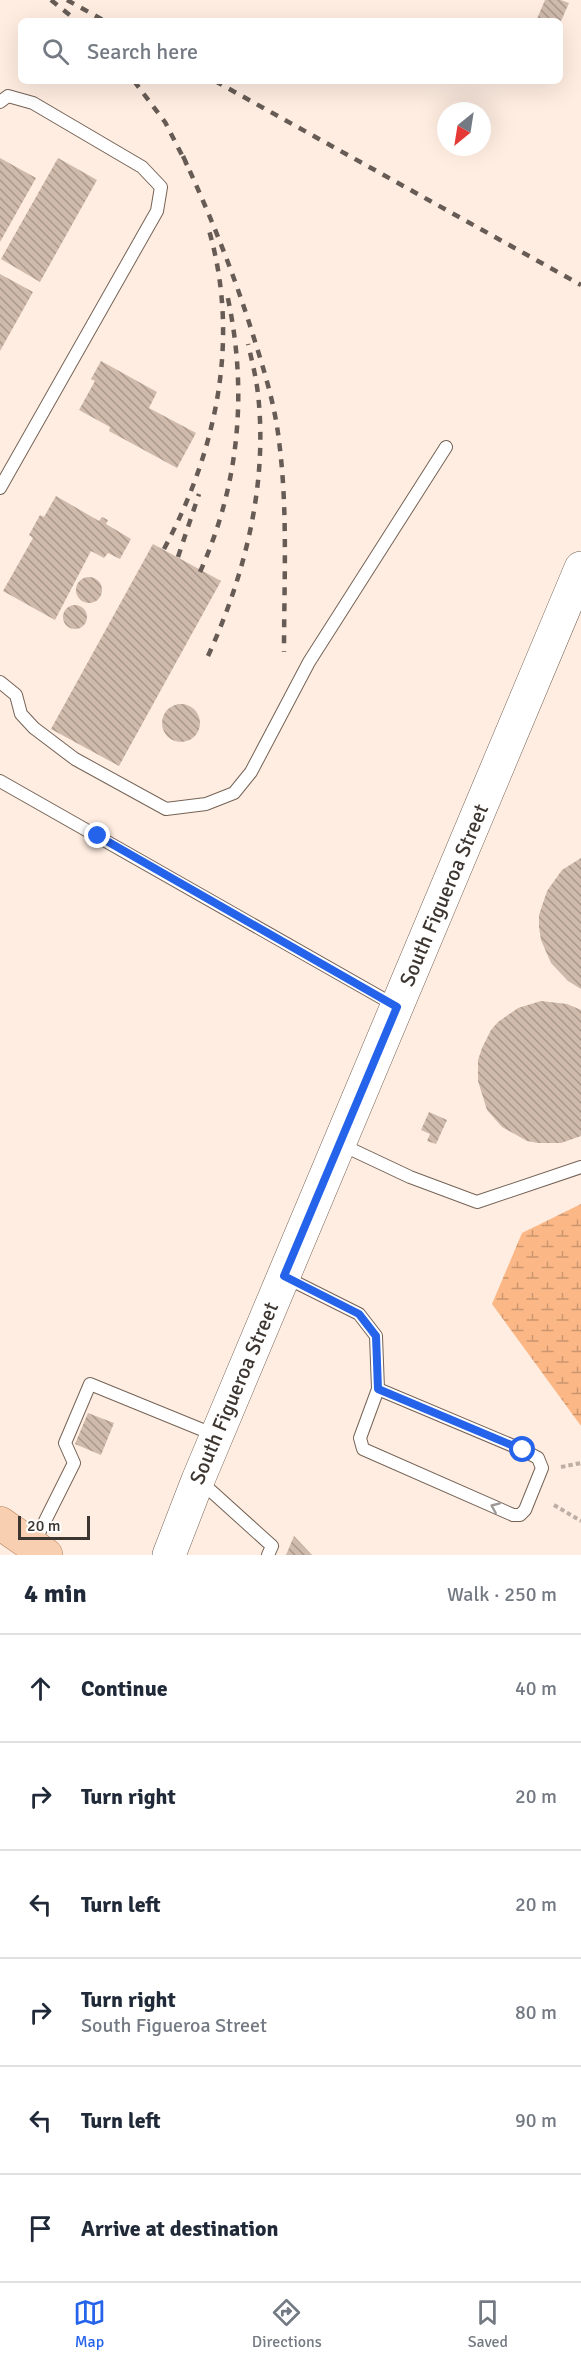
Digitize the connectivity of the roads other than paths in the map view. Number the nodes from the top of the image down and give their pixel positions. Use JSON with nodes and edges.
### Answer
{"nodes":[{"id":1,"x":0,"y":102,"type":"edge"},
{"id":2,"x":446,"y":447,"type":"dead end"},
{"id":3,"x":0,"y":488,"type":"edge"},
{"id":4,"x":581,"y":568,"type":"edge"},
{"id":5,"x":0,"y":682,"type":"edge"},
{"id":6,"x":0,"y":781,"type":"edge"},
{"id":7,"x":397,"y":1007,"type":"junction"},
{"id":8,"x":339,"y":1143,"type":"junction"},
{"id":9,"x":581,"y":1167,"type":"edge"},
{"id":10,"x":284,"y":1276,"type":"junction"},
{"id":11,"x":378,"y":1389,"type":"junction"},
{"id":12,"x":217,"y":1435,"type":"junction"},
{"id":13,"x":198,"y":1480,"type":"junction"},
{"id":14,"x":0,"y":1523,"type":"edge"},
{"id":15,"x":39,"y":1550,"type":"edge"},
{"id":16,"x":168,"y":1555,"type":"edge"},
{"id":17,"x":268,"y":1555,"type":"edge"}],
"edges":[{"from":1,"to":3,"type":"lane"},
{"from":2,"to":5,"type":"lane"},
{"from":4,"to":7,"type":"main road","name":"South Figueroa Street"},
{"from":6,"to":7,"type":"lane"},
{"from":7,"to":8,"type":"main road","name":"South Figueroa Street"},
{"from":8,"to":9,"type":"lane"},
{"from":8,"to":10,"type":"main road","name":"South Figueroa Street"},
{"from":10,"to":11,"type":"lane"},
{"from":10,"to":12,"type":"main road","name":"South Figueroa Street"},
{"from":11,"to":11,"type":"lane","one_way":true},
{"from":12,"to":13,"type":"main road","name":"South Figueroa Street"},
{"from":12,"to":15,"type":"lane"},
{"from":13,"to":16,"type":"main road","name":"South Figueroa Street"},
{"from":13,"to":17,"type":"lane"},
{"from":14,"to":15,"type":"main road"}]}
